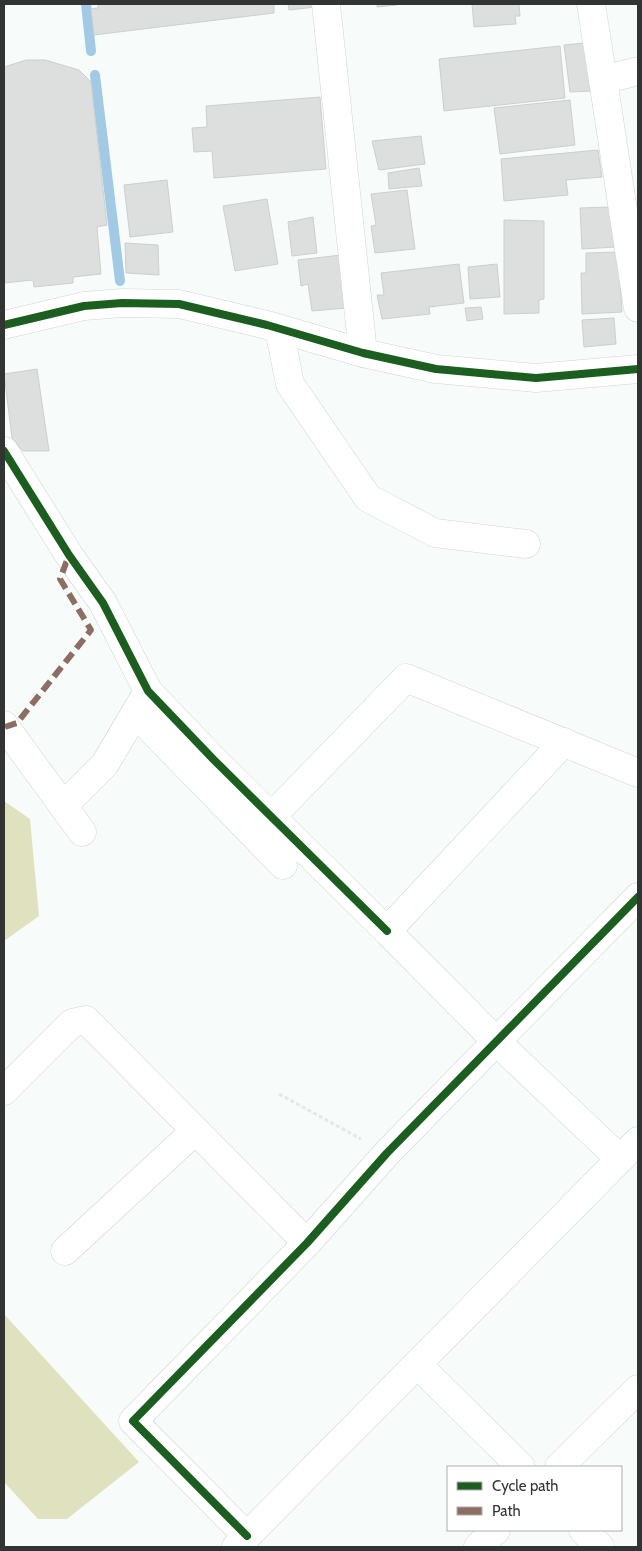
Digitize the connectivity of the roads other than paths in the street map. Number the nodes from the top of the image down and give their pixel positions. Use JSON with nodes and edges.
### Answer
{"nodes":[{"id":1,"x":326,"y":4,"type":"edge"},
{"id":2,"x":591,"y":4,"type":"edge"},
{"id":3,"x":638,"y":71,"type":"edge"},
{"id":4,"x":603,"y":80,"type":"junction"},
{"id":5,"x":638,"y":308,"type":"edge"},
{"id":6,"x":4,"y":324,"type":"edge"},
{"id":7,"x":279,"y":329,"type":"junction"},
{"id":8,"x":363,"y":353,"type":"junction"},
{"id":9,"x":638,"y":369,"type":"edge"},
{"id":10,"x":4,"y":451,"type":"edge"},
{"id":11,"x":526,"y":544,"type":"dead end"},
{"id":12,"x":142,"y":702,"type":"junction"},
{"id":13,"x":4,"y":726,"type":"edge"},
{"id":14,"x":564,"y":742,"type":"junction"},
{"id":15,"x":638,"y":773,"type":"edge"},
{"id":16,"x":63,"y":806,"type":"junction"},
{"id":17,"x":271,"y":817,"type":"junction"},
{"id":18,"x":82,"y":832,"type":"dead end"},
{"id":19,"x":282,"y":866,"type":"dead end"},
{"id":20,"x":638,"y":897,"type":"edge"},
{"id":21,"x":387,"y":931,"type":"junction"},
{"id":22,"x":497,"y":1042,"type":"junction"},
{"id":23,"x":4,"y":1091,"type":"edge"},
{"id":24,"x":195,"y":1131,"type":"junction"},
{"id":25,"x":629,"y":1150,"type":"edge"},
{"id":26,"x":307,"y":1243,"type":"junction"},
{"id":27,"x":65,"y":1251,"type":"dead end"},
{"id":28,"x":417,"y":1364,"type":"junction"},
{"id":29,"x":638,"y":1389,"type":"edge"},
{"id":30,"x":520,"y":1466,"type":"edge"},
{"id":31,"x":560,"y":1466,"type":"edge"},
{"id":32,"x":495,"y":1531,"type":"edge"},
{"id":33,"x":584,"y":1531,"type":"edge"},
{"id":34,"x":242,"y":1541,"type":"edge"},
{"id":35,"x":478,"y":1547,"type":"edge"},
{"id":36,"x":600,"y":1547,"type":"edge"}],
"edges":[{"from":1,"to":8,"type":"street"},
{"from":2,"to":4,"type":"street"},
{"from":3,"to":4,"type":"street"},
{"from":4,"to":5,"type":"street"},
{"from":6,"to":7,"type":"street"},
{"from":7,"to":8,"type":"street"},
{"from":7,"to":11,"type":"street"},
{"from":8,"to":9,"type":"street"},
{"from":10,"to":12,"type":"street"},
{"from":12,"to":16,"type":"street"},
{"from":12,"to":17,"type":"street"},
{"from":12,"to":19,"type":"street"},
{"from":13,"to":16,"type":"street"},
{"from":14,"to":15,"type":"street"},
{"from":14,"to":17,"type":"street"},
{"from":14,"to":21,"type":"street"},
{"from":16,"to":18,"type":"street"},
{"from":17,"to":21,"type":"street"},
{"from":20,"to":22,"type":"street"},
{"from":21,"to":22,"type":"street"},
{"from":22,"to":25,"type":"street"},
{"from":22,"to":26,"type":"street"},
{"from":23,"to":24,"type":"street"},
{"from":24,"to":26,"type":"street"},
{"from":24,"to":27,"type":"street"},
{"from":25,"to":28,"type":"street"},
{"from":26,"to":34,"type":"street"},
{"from":28,"to":30,"type":"street"},
{"from":28,"to":34,"type":"street"},
{"from":29,"to":31,"type":"street"},
{"from":32,"to":35,"type":"street"},
{"from":33,"to":36,"type":"street"}]}
